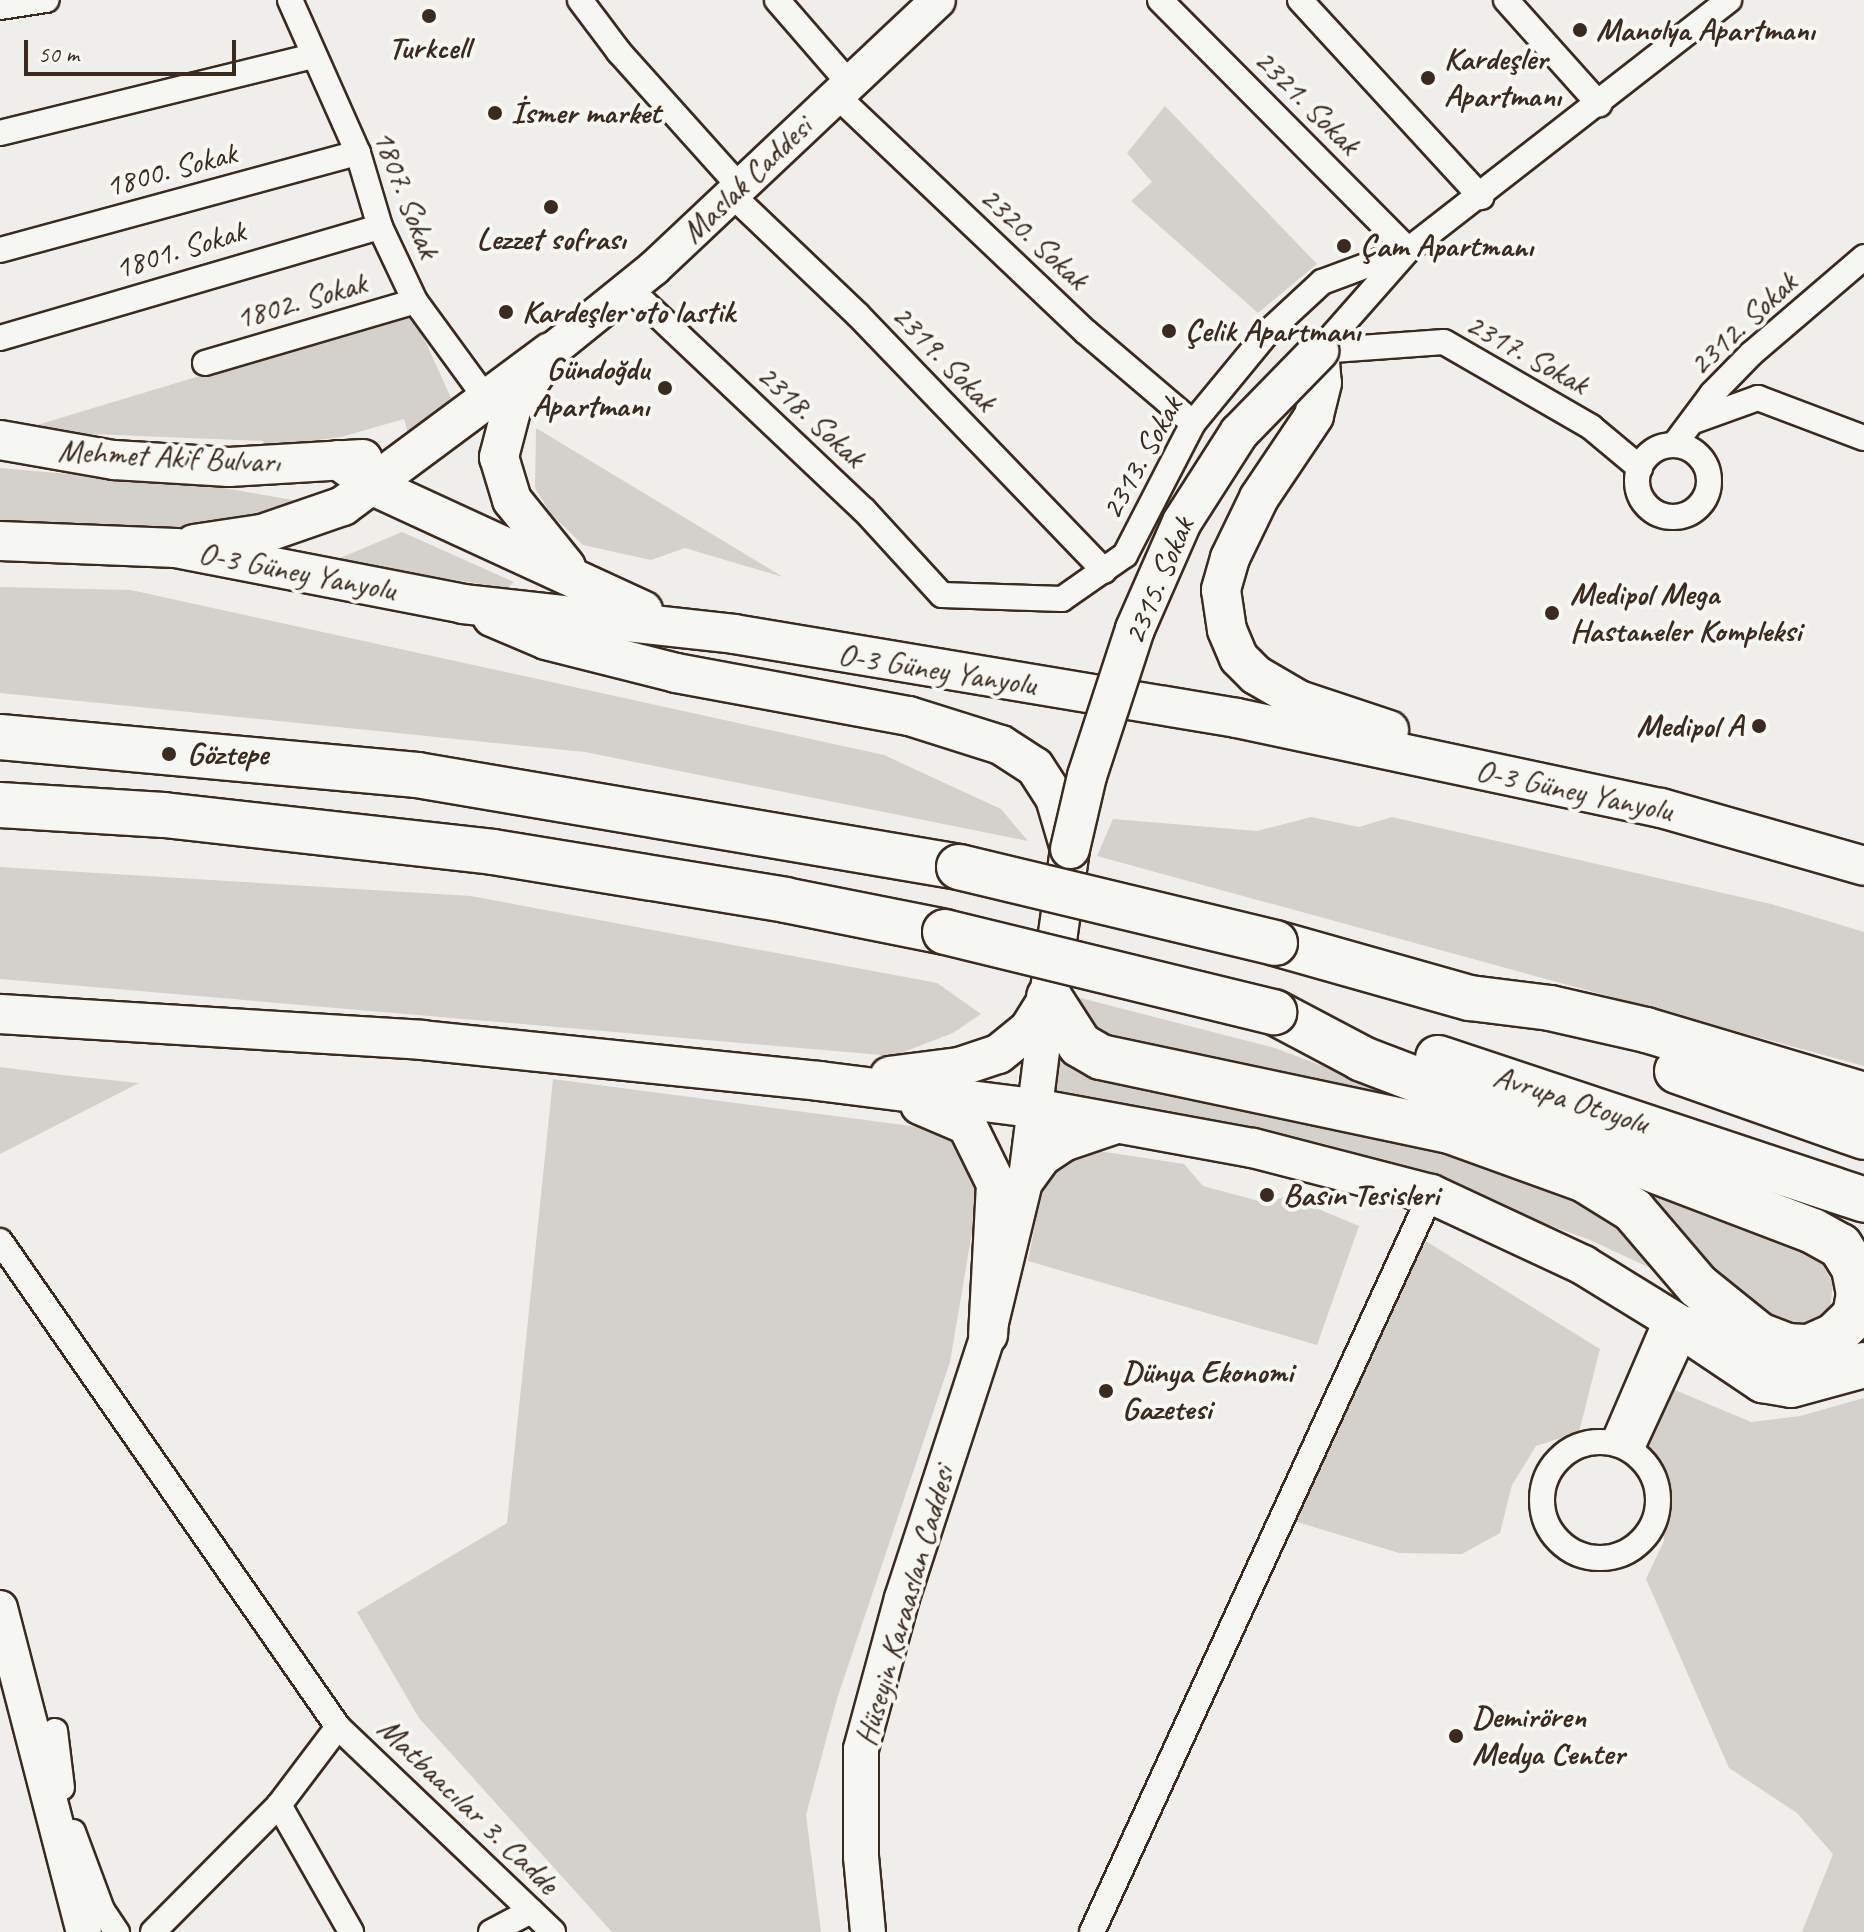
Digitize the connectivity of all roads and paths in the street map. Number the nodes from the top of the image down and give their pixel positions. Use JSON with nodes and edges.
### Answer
{"nodes":[{"id":1,"x":46,"y":0,"type":"edge"},
{"id":2,"x":290,"y":0,"type":"edge"},
{"id":3,"x":580,"y":0,"type":"edge"},
{"id":4,"x":777,"y":0,"type":"edge"},
{"id":5,"x":937,"y":0,"type":"edge"},
{"id":6,"x":1160,"y":0,"type":"edge"},
{"id":7,"x":1300,"y":0,"type":"edge"},
{"id":8,"x":1506,"y":0,"type":"edge"},
{"id":9,"x":1729,"y":0,"type":"edge"},
{"id":10,"x":0,"y":7,"type":"edge"},
{"id":11,"x":314,"y":56,"type":"junction"},
{"id":12,"x":843,"y":89,"type":"junction"},
{"id":13,"x":1599,"y":104,"type":"junction"},
{"id":14,"x":0,"y":133,"type":"edge"},
{"id":15,"x":358,"y":153,"type":"junction"},
{"id":16,"x":736,"y":191,"type":"junction"},
{"id":17,"x":1481,"y":197,"type":"junction"},
{"id":18,"x":380,"y":227,"type":"junction"},
{"id":19,"x":0,"y":250,"type":"edge"},
{"id":20,"x":1408,"y":250,"type":"junction"},
{"id":21,"x":1864,"y":257,"type":"edge"},
{"id":22,"x":630,"y":289,"type":"junction"},
{"id":23,"x":415,"y":301,"type":"junction"},
{"id":24,"x":0,"y":338,"type":"edge"},
{"id":25,"x":1319,"y":351,"type":"junction"},
{"id":26,"x":550,"y":352,"type":"junction"},
{"id":27,"x":1751,"y":354,"type":"junction"},
{"id":28,"x":205,"y":363,"type":"dead end"},
{"id":29,"x":485,"y":397,"type":"junction"},
{"id":30,"x":1758,"y":398,"type":"junction"},
{"id":31,"x":1692,"y":422,"type":"junction"},
{"id":32,"x":1193,"y":423,"type":"junction"},
{"id":33,"x":1864,"y":438,"type":"edge"},
{"id":34,"x":0,"y":440,"type":"edge"},
{"id":35,"x":1674,"y":445,"type":"junction"},
{"id":36,"x":413,"y":458,"type":"junction"},
{"id":37,"x":338,"y":460,"type":"junction"},
{"id":38,"x":1640,"y":468,"type":"junction"},
{"id":39,"x":375,"y":487,"type":"junction"},
{"id":40,"x":0,"y":541,"type":"edge"},
{"id":41,"x":176,"y":548,"type":"junction"},
{"id":42,"x":1104,"y":571,"type":"junction"},
{"id":43,"x":572,"y":574,"type":"junction"},
{"id":44,"x":942,"y":595,"type":"joint"},
{"id":45,"x":463,"y":604,"type":"junction"},
{"id":46,"x":734,"y":634,"type":"junction"},
{"id":47,"x":0,"y":737,"type":"edge"},
{"id":48,"x":1530,"y":782,"type":"junction"},
{"id":49,"x":0,"y":805,"type":"edge"},
{"id":50,"x":1070,"y":849,"type":"junction"},
{"id":51,"x":1864,"y":866,"type":"edge"},
{"id":52,"x":1049,"y":997,"type":"junction"},
{"id":53,"x":1470,"y":998,"type":"junction"},
{"id":54,"x":1274,"y":1012,"type":"junction"},
{"id":55,"x":0,"y":1014,"type":"edge"},
{"id":56,"x":819,"y":1081,"type":"junction"},
{"id":57,"x":876,"y":1090,"type":"junction"},
{"id":58,"x":1864,"y":1095,"type":"edge"},
{"id":59,"x":1034,"y":1108,"type":"junction"},
{"id":60,"x":1119,"y":1123,"type":"junction"},
{"id":61,"x":1864,"y":1137,"type":"edge"},
{"id":62,"x":1026,"y":1178,"type":"junction"},
{"id":63,"x":1431,"y":1194,"type":"junction"},
{"id":64,"x":1864,"y":1200,"type":"edge"},
{"id":65,"x":0,"y":1241,"type":"edge"},
{"id":66,"x":1677,"y":1322,"type":"junction"},
{"id":67,"x":988,"y":1335,"type":"junction"},
{"id":68,"x":1864,"y":1365,"type":"edge"},
{"id":69,"x":1622,"y":1446,"type":"junction"},
{"id":70,"x":0,"y":1608,"type":"edge"},
{"id":71,"x":338,"y":1727,"type":"junction"},
{"id":72,"x":55,"y":1731,"type":"dead end"},
{"id":73,"x":279,"y":1805,"type":"junction"},
{"id":74,"x":531,"y":1911,"type":"junction"},
{"id":75,"x":84,"y":1932,"type":"edge"},
{"id":76,"x":117,"y":1932,"type":"edge"},
{"id":77,"x":153,"y":1932,"type":"edge"},
{"id":78,"x":351,"y":1932,"type":"edge"},
{"id":79,"x":491,"y":1932,"type":"edge"},
{"id":80,"x":553,"y":1932,"type":"edge"},
{"id":81,"x":868,"y":1932,"type":"edge"},
{"id":82,"x":1092,"y":1932,"type":"edge"}],
"edges":[{"from":1,"to":10,"type":"street"},
{"from":2,"to":11,"type":"street","name":"1807. Sokak"},
{"from":3,"to":16,"type":"street","name":"2319. Sokak"},
{"from":4,"to":12,"type":"street","name":"2320. Sokak"},
{"from":5,"to":12,"type":"main road","name":"Maslak Caddesi"},
{"from":6,"to":20,"type":"street","name":"2321. Sokak"},
{"from":7,"to":17,"type":"street"},
{"from":8,"to":13,"type":"street"},
{"from":9,"to":13,"type":"street","name":"2313. Sokak"},
{"from":11,"to":14,"type":"street"},
{"from":11,"to":15,"type":"street","name":"1807. Sokak"},
{"from":12,"to":16,"type":"main road","name":"Maslak Caddesi"},
{"from":12,"to":32,"type":"street","name":"2320. Sokak"},
{"from":13,"to":17,"type":"street","name":"2313. Sokak"},
{"from":15,"to":18,"type":"street","name":"1807. Sokak"},
{"from":15,"to":19,"type":"street","name":"1800. Sokak"},
{"from":16,"to":22,"type":"main road","name":"Maslak Caddesi"},
{"from":16,"to":42,"type":"street","name":"2319. Sokak"},
{"from":17,"to":20,"type":"street","name":"2313. Sokak"},
{"from":18,"to":23,"type":"street","name":"1807. Sokak"},
{"from":18,"to":24,"type":"street","name":"1801. Sokak"},
{"from":20,"to":25,"type":"street","name":"2313. Sokak"},
{"from":20,"to":32,"type":"street","name":"2313. Sokak"},
{"from":21,"to":27,"type":"street","name":"2312. Sokak"},
{"from":22,"to":26,"type":"main road","name":"Maslak Caddesi"},
{"from":22,"to":44,"type":"street","name":"2318. Sokak"},
{"from":23,"to":28,"type":"street","name":"1802. Sokak"},
{"from":23,"to":29,"type":"street","name":"1807. Sokak"},
{"from":25,"to":38,"type":"street","name":"2317. Sokak"},
{"from":25,"to":48,"type":"main road"},
{"from":25,"to":50,"type":"main road","name":"2315. Sokak","bridge":true},
{"from":26,"to":29,"type":"main road"},
{"from":26,"to":43,"type":"main road"},
{"from":27,"to":30,"type":"street"},
{"from":27,"to":31,"type":"street","name":"2312. Sokak"},
{"from":29,"to":36,"type":"main road"},
{"from":30,"to":31,"type":"street"},
{"from":30,"to":33,"type":"street"},
{"from":31,"to":35,"type":"street","name":"2312. Sokak"},
{"from":32,"to":42,"type":"street","name":"2313. Sokak"},
{"from":34,"to":37,"type":"main road","name":"Mehmet Akif Bulvarı"},
{"from":35,"to":38,"type":"street"},
{"from":35,"to":38,"type":"street"},
{"from":36,"to":37,"type":"main road","name":"Mehmet Akif Bulvarı"},
{"from":36,"to":39,"type":"main road"},
{"from":37,"to":39,"type":"main road"},
{"from":39,"to":41,"type":"main road"},
{"from":39,"to":43,"type":"main road"},
{"from":40,"to":41,"type":"main road","name":"O-3 Güney Yanyolu"},
{"from":41,"to":45,"type":"main road","name":"O-3 Güney Yanyolu"},
{"from":42,"to":44,"type":"street","name":"2313. Sokak"},
{"from":43,"to":46,"type":"main road"},
{"from":45,"to":46,"type":"main road","name":"O-3 Güney Yanyolu"},
{"from":45,"to":50,"type":"main road"},
{"from":46,"to":48,"type":"main road","name":"O-3 Güney Yanyolu"},
{"from":47,"to":53,"type":"highway","bridge":true},
{"from":48,"to":51,"type":"main road","name":"O-3 Güney Yanyolu"},
{"from":49,"to":54,"type":"highway","bridge":true},
{"from":50,"to":52,"type":"main road","name":"2315. Sokak"},
{"from":52,"to":54,"type":"highway"},
{"from":52,"to":56,"type":"main road"},
{"from":52,"to":59,"type":"main road","name":"Hüseyin Karaaslan Caddesi"},
{"from":53,"to":58,"type":"highway"},
{"from":53,"to":61,"type":"highway","name":"Avrupa Otoyolu"},
{"from":54,"to":64,"type":"highway","name":"Avrupa Otoyolu"},
{"from":55,"to":56,"type":"main road"},
{"from":56,"to":57,"type":"main road"},
{"from":57,"to":59,"type":"main road"},
{"from":57,"to":67,"type":"main road"},
{"from":59,"to":60,"type":"main road"},
{"from":59,"to":62,"type":"main road","name":"Hüseyin Karaaslan Caddesi"},
{"from":60,"to":62,"type":"main road"},
{"from":60,"to":63,"type":"main road"},
{"from":62,"to":67,"type":"main road","name":"Hüseyin Karaaslan Caddesi"},
{"from":63,"to":66,"type":"main road"},
{"from":63,"to":82,"type":"street"},
{"from":65,"to":71,"type":"street","name":"Matbaacılar 3. Cadde"},
{"from":66,"to":68,"type":"highway"},
{"from":66,"to":69,"type":"street"},
{"from":67,"to":81,"type":"main road","name":"Hüseyin Karaaslan Caddesi"},
{"from":69,"to":69,"type":"street"},
{"from":70,"to":75,"type":"main road"},
{"from":71,"to":73,"type":"street"},
{"from":71,"to":74,"type":"street","name":"Matbaacılar 3. Cadde"},
{"from":72,"to":76,"type":"street"},
{"from":73,"to":77,"type":"street"},
{"from":73,"to":78,"type":"street"},
{"from":74,"to":79,"type":"street"},
{"from":74,"to":80,"type":"street","name":"Matbaacılar 3. Cadde"}]}
